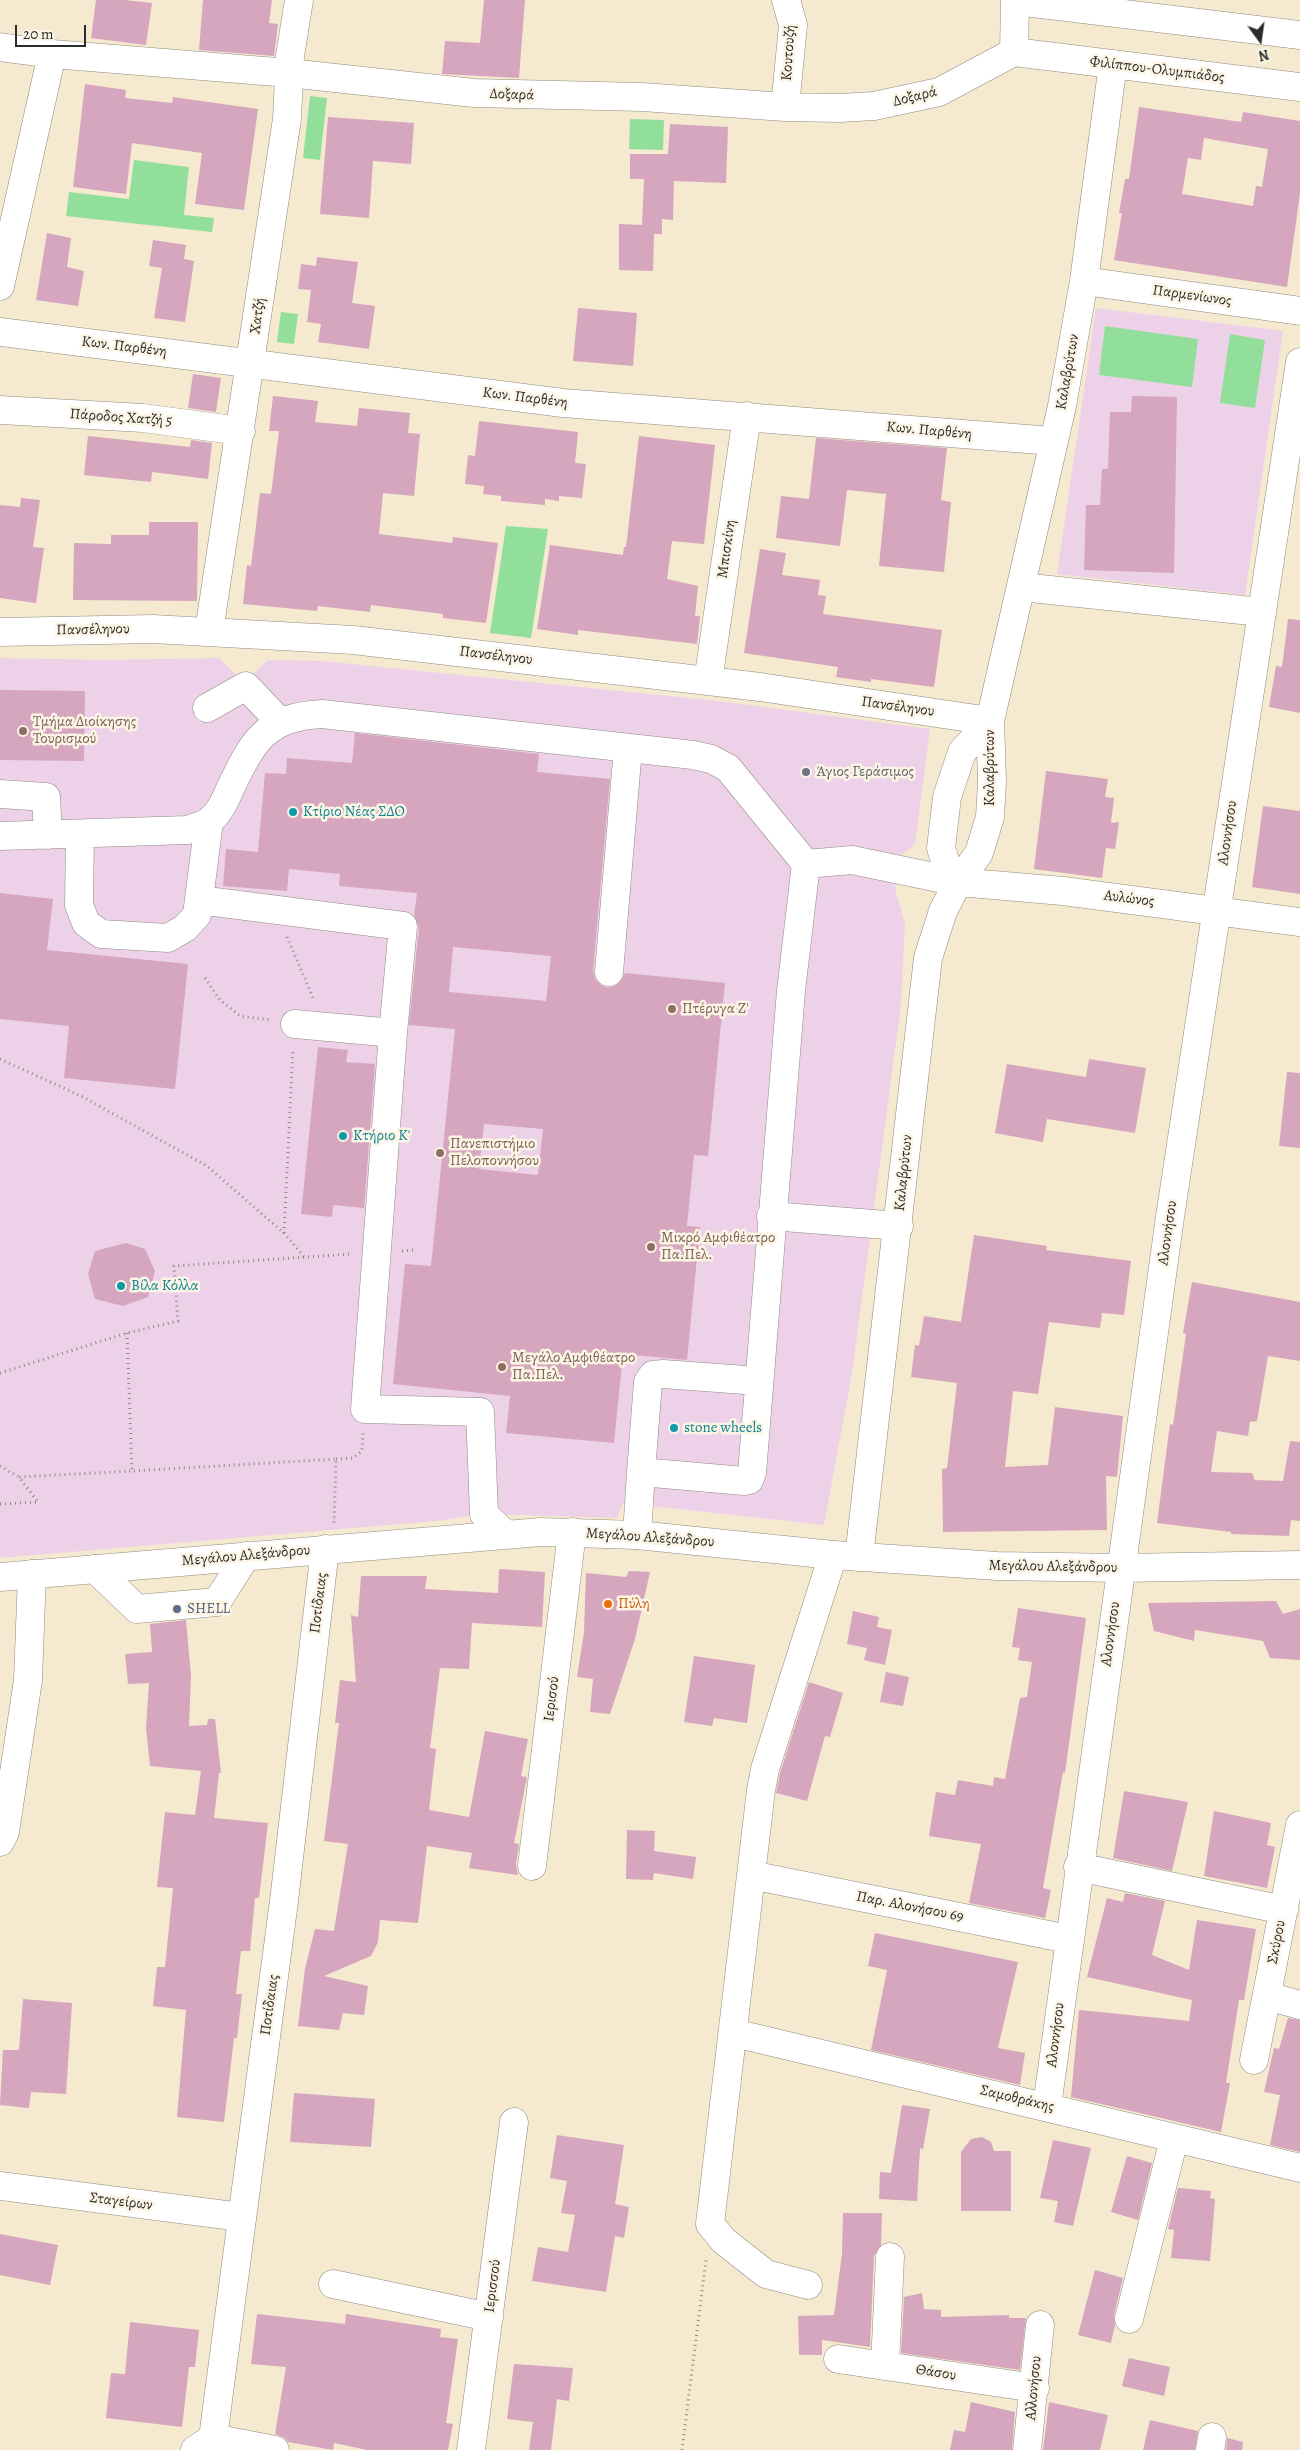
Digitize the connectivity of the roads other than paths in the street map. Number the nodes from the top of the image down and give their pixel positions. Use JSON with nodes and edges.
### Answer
{"nodes":[{"id":1,"x":299,"y":0,"type":"edge"},
{"id":2,"x":786,"y":0,"type":"edge"},
{"id":3,"x":1016,"y":1,"type":"edge"},
{"id":4,"x":1126,"y":7,"type":"edge"},
{"id":5,"x":1300,"y":35,"type":"edge"},
{"id":6,"x":0,"y":47,"type":"edge"},
{"id":7,"x":1014,"y":52,"type":"junction"},
{"id":8,"x":52,"y":54,"type":"junction"},
{"id":9,"x":1113,"y":64,"type":"junction"},
{"id":10,"x":289,"y":73,"type":"junction"},
{"id":11,"x":1300,"y":88,"type":"edge"},
{"id":12,"x":784,"y":107,"type":"junction"},
{"id":13,"x":1084,"y":281,"type":"junction"},
{"id":14,"x":0,"y":286,"type":"edge"},
{"id":15,"x":1300,"y":311,"type":"edge"},
{"id":16,"x":0,"y":332,"type":"edge"},
{"id":17,"x":1300,"y":362,"type":"edge"},
{"id":18,"x":252,"y":363,"type":"junction"},
{"id":19,"x":0,"y":410,"type":"edge"},
{"id":20,"x":747,"y":416,"type":"junction"},
{"id":21,"x":241,"y":431,"type":"junction"},
{"id":22,"x":1053,"y":441,"type":"junction"},
{"id":23,"x":1021,"y":588,"type":"junction"},
{"id":24,"x":1261,"y":612,"type":"junction"},
{"id":25,"x":209,"y":631,"type":"junction"},
{"id":26,"x":0,"y":632,"type":"edge"},
{"id":27,"x":708,"y":681,"type":"junction"},
{"id":28,"x":207,"y":708,"type":"dead end"},
{"id":29,"x":990,"y":721,"type":"junction"},
{"id":30,"x":280,"y":722,"type":"junction"},
{"id":31,"x":628,"y":748,"type":"junction"},
{"id":32,"x":0,"y":794,"type":"edge"},
{"id":33,"x":209,"y":822,"type":"junction"},
{"id":34,"x":80,"y":834,"type":"junction"},
{"id":35,"x":48,"y":835,"type":"junction"},
{"id":36,"x":0,"y":836,"type":"edge"},
{"id":37,"x":806,"y":864,"type":"junction"},
{"id":38,"x":958,"y":882,"type":"junction"},
{"id":39,"x":199,"y":900,"type":"junction"},
{"id":40,"x":1217,"y":911,"type":"junction"},
{"id":41,"x":1300,"y":922,"type":"edge"},
{"id":42,"x":609,"y":972,"type":"dead end"},
{"id":43,"x":295,"y":1024,"type":"road end"},
{"id":44,"x":393,"y":1033,"type":"junction"},
{"id":45,"x":772,"y":1216,"type":"junction"},
{"id":46,"x":899,"y":1226,"type":"junction"},
{"id":47,"x":759,"y":1381,"type":"junction"},
{"id":48,"x":641,"y":1472,"type":"junction"},
{"id":49,"x":572,"y":1532,"type":"junction"},
{"id":50,"x":505,"y":1534,"type":"junction"},
{"id":51,"x":637,"y":1535,"type":"junction"},
{"id":52,"x":325,"y":1549,"type":"junction"},
{"id":53,"x":246,"y":1556,"type":"junction"},
{"id":54,"x":846,"y":1556,"type":"junction"},
{"id":55,"x":1300,"y":1566,"type":"edge"},
{"id":56,"x":1120,"y":1568,"type":"junction"},
{"id":57,"x":95,"y":1569,"type":"junction"},
{"id":58,"x":32,"y":1574,"type":"junction"},
{"id":59,"x":0,"y":1577,"type":"edge"},
{"id":60,"x":1300,"y":1825,"type":"edge"},
{"id":61,"x":2,"y":1835,"type":"edge"},
{"id":62,"x":532,"y":1866,"type":"dead end"},
{"id":63,"x":1078,"y":1866,"type":"junction"},
{"id":64,"x":751,"y":1875,"type":"junction"},
{"id":65,"x":1284,"y":1910,"type":"junction"},
{"id":66,"x":1068,"y":1939,"type":"junction"},
{"id":67,"x":1267,"y":1996,"type":"junction"},
{"id":68,"x":1300,"y":2005,"type":"edge"},
{"id":69,"x":734,"y":2033,"type":"junction"},
{"id":70,"x":1254,"y":2060,"type":"dead end"},
{"id":71,"x":1047,"y":2106,"type":"junction"},
{"id":72,"x":514,"y":2122,"type":"dead end"},
{"id":73,"x":1174,"y":2139,"type":"junction"},
{"id":74,"x":1300,"y":2168,"type":"edge"},
{"id":75,"x":0,"y":2186,"type":"edge"},
{"id":76,"x":241,"y":2217,"type":"junction"},
{"id":77,"x":890,"y":2257,"type":"dead end"},
{"id":78,"x":333,"y":2284,"type":"dead end"},
{"id":79,"x":808,"y":2285,"type":"dead end"},
{"id":80,"x":489,"y":2317,"type":"junction"},
{"id":81,"x":1129,"y":2318,"type":"dead end"},
{"id":82,"x":1040,"y":2325,"type":"dead end"},
{"id":83,"x":838,"y":2359,"type":"dead end"},
{"id":84,"x":885,"y":2366,"type":"junction"},
{"id":85,"x":1035,"y":2388,"type":"junction"},
{"id":86,"x":204,"y":2444,"type":"edge"},
{"id":87,"x":275,"y":2450,"type":"edge"},
{"id":88,"x":470,"y":2450,"type":"edge"},
{"id":89,"x":1027,"y":2450,"type":"edge"}],
"edges":[{"from":1,"to":10,"type":"street","name":"Χατζή"},
{"from":2,"to":12,"type":"street","name":"Κουτουζή"},
{"from":3,"to":4,"type":"street"},
{"from":3,"to":7,"type":"street"},
{"from":4,"to":5,"type":"street"},
{"from":6,"to":8,"type":"street","name":"Δοξαρά"},
{"from":7,"to":9,"type":"street","name":"Φιλίππου-Ολυμπιάδος"},
{"from":7,"to":12,"type":"street","name":"Δοξαρά"},
{"from":8,"to":10,"type":"street","name":"Δοξαρά"},
{"from":8,"to":14,"type":"street"},
{"from":9,"to":11,"type":"street","name":"Φιλίππου-Ολυμπιάδος"},
{"from":9,"to":13,"type":"street","name":"Καλαβρύτων"},
{"from":10,"to":12,"type":"street","name":"Δοξαρά"},
{"from":10,"to":18,"type":"street","name":"Χατζή"},
{"from":13,"to":15,"type":"street","name":"Παρμενίωνος"},
{"from":13,"to":22,"type":"street","name":"Καλαβρύτων"},
{"from":16,"to":18,"type":"street","name":"Κων. Παρθένη"},
{"from":17,"to":24,"type":"street","name":"Αλοννήσου"},
{"from":18,"to":20,"type":"street","name":"Κων. Παρθένη"},
{"from":18,"to":21,"type":"street","name":"Χατζή"},
{"from":19,"to":21,"type":"street","name":"Πάροδος Χατζή 5"},
{"from":20,"to":22,"type":"street","name":"Κων. Παρθένη"},
{"from":20,"to":27,"type":"street","name":"Μπισκίνη"},
{"from":21,"to":25,"type":"street","name":"Χατζή"},
{"from":22,"to":23,"type":"street","name":"Καλαβρύτων"},
{"from":23,"to":24,"type":"street"},
{"from":23,"to":29,"type":"street","name":"Καλαβρύτων"},
{"from":24,"to":40,"type":"street","name":"Αλοννήσου"},
{"from":25,"to":26,"type":"street","name":"Πανσέληνου"},
{"from":25,"to":27,"type":"street","name":"Πανσέληνου"},
{"from":27,"to":29,"type":"street","name":"Πανσέληνου"},
{"from":28,"to":30,"type":"street"},
{"from":29,"to":38,"type":"street","name":"Καλαβρύτων"},
{"from":29,"to":38,"type":"street"},
{"from":30,"to":31,"type":"street"},
{"from":30,"to":33,"type":"street"},
{"from":31,"to":37,"type":"street"},
{"from":31,"to":42,"type":"street"},
{"from":32,"to":35,"type":"street"},
{"from":33,"to":34,"type":"street"},
{"from":33,"to":39,"type":"street"},
{"from":34,"to":35,"type":"street"},
{"from":34,"to":39,"type":"street"},
{"from":35,"to":36,"type":"street"},
{"from":37,"to":38,"type":"street","name":"Αυλώνος"},
{"from":37,"to":45,"type":"street"},
{"from":38,"to":40,"type":"street","name":"Αυλώνος"},
{"from":38,"to":46,"type":"street","name":"Καλαβρύτων"},
{"from":39,"to":44,"type":"street"},
{"from":40,"to":41,"type":"street","name":"Αυλώνος"},
{"from":40,"to":56,"type":"street","name":"Αλοννήσου"},
{"from":43,"to":44,"type":"street"},
{"from":44,"to":50,"type":"street"},
{"from":45,"to":46,"type":"street"},
{"from":45,"to":47,"type":"street"},
{"from":46,"to":54,"type":"street","name":"Καλαβρύτων"},
{"from":47,"to":48,"type":"street"},
{"from":47,"to":48,"type":"street"},
{"from":48,"to":51,"type":"street"},
{"from":49,"to":50,"type":"street","name":"Μεγάλου Αλεξάνδρου"},
{"from":49,"to":51,"type":"street","name":"Μεγάλου Αλεξάνδρου"},
{"from":49,"to":62,"type":"street","name":"Ιερισού"},
{"from":50,"to":52,"type":"street","name":"Μεγάλου Αλεξάνδρου"},
{"from":51,"to":54,"type":"street","name":"Μεγάλου Αλεξάνδρου"},
{"from":52,"to":53,"type":"street","name":"Μεγάλου Αλεξάνδρου"},
{"from":52,"to":76,"type":"street","name":"Ποτίδαιας"},
{"from":53,"to":57,"type":"street","name":"Μεγάλου Αλεξάνδρου"},
{"from":53,"to":57,"type":"street"},
{"from":54,"to":56,"type":"street","name":"Μεγάλου Αλεξάνδρου"},
{"from":54,"to":64,"type":"street","name":"Καλαβρύτων"},
{"from":55,"to":56,"type":"street","name":"Μεγάλου Αλεξάνδρου"},
{"from":56,"to":63,"type":"street","name":"Αλοννήσου"},
{"from":57,"to":58,"type":"street","name":"Μεγάλου Αλεξάνδρου"},
{"from":58,"to":59,"type":"street","name":"Μεγάλου Αλεξάνδρου"},
{"from":58,"to":61,"type":"street"},
{"from":60,"to":65,"type":"street","name":"Σκύρου"},
{"from":63,"to":65,"type":"street"},
{"from":63,"to":66,"type":"street","name":"Αλοννήσου"},
{"from":64,"to":66,"type":"street","name":"Παρ. Αλονήσου 69"},
{"from":64,"to":69,"type":"street","name":"Καλαβρύτων"},
{"from":65,"to":67,"type":"street","name":"Σκύρου"},
{"from":66,"to":71,"type":"street","name":"Αλοννήσου"},
{"from":67,"to":68,"type":"street"},
{"from":67,"to":70,"type":"street","name":"Σκύρου"},
{"from":69,"to":71,"type":"street","name":"Σαμοθράκης"},
{"from":69,"to":79,"type":"street","name":"Καλαβρύτων"},
{"from":71,"to":73,"type":"street","name":"Σαμοθράκης"},
{"from":72,"to":80,"type":"street","name":"Ιερισσού"},
{"from":73,"to":74,"type":"street","name":"Σαμοθράκης"},
{"from":73,"to":81,"type":"street"},
{"from":75,"to":76,"type":"street","name":"Σταγείρων"},
{"from":76,"to":86,"type":"street","name":"Ποτίδαιας"},
{"from":77,"to":84,"type":"street"},
{"from":78,"to":80,"type":"street"},
{"from":80,"to":88,"type":"street","name":"Ιερισσού"},
{"from":82,"to":85,"type":"street","name":"Αλλονήσου"},
{"from":83,"to":84,"type":"street","name":"Θάσου"},
{"from":84,"to":85,"type":"street","name":"Θάσου"},
{"from":85,"to":89,"type":"street","name":"Αλλονήσου"},
{"from":86,"to":87,"type":"street"}]}
